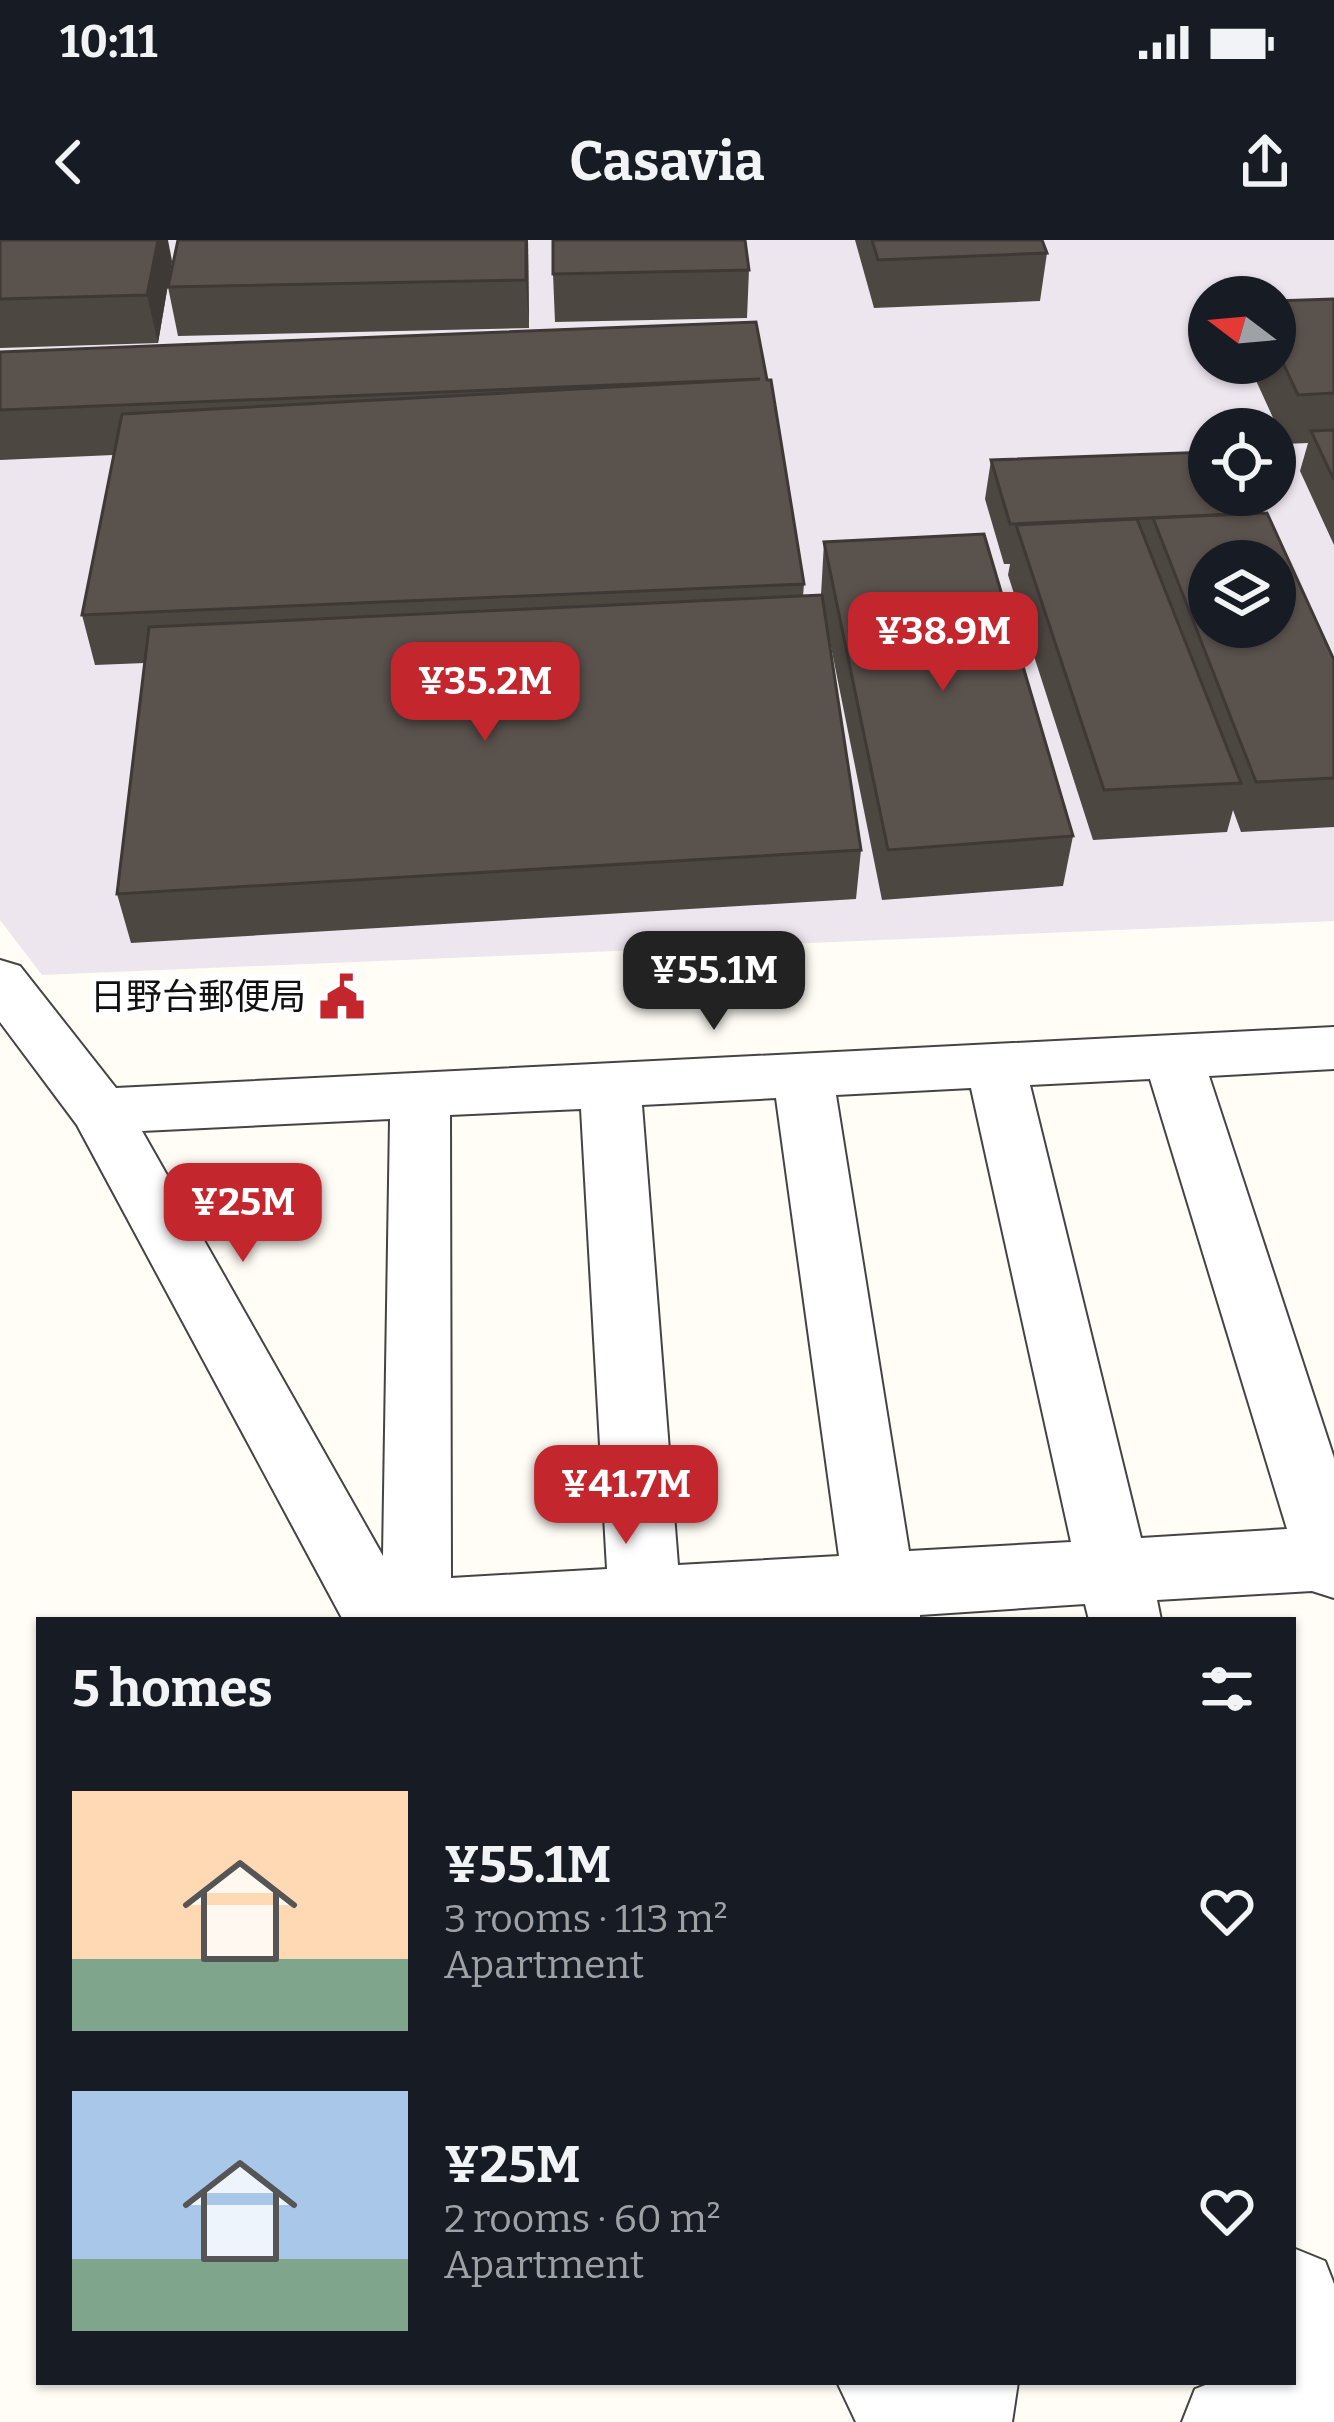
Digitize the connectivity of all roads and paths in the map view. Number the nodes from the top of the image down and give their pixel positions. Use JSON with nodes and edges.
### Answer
{"nodes":[{"id":1,"x":0,"y":980,"type":"edge"},
{"id":2,"x":1334,"y":1048,"type":"edge"},
{"id":3,"x":1173,"y":1058,"type":"junction"},
{"id":4,"x":996,"y":1067,"type":"junction"},
{"id":5,"x":803,"y":1077,"type":"junction"},
{"id":6,"x":610,"y":1087,"type":"junction"},
{"id":7,"x":420,"y":1096,"type":"junction"},
{"id":8,"x":100,"y":1111,"type":"junction"},
{"id":9,"x":1333,"y":1561,"type":"edge"},
{"id":10,"x":1119,"y":1596,"type":"edge"},
{"id":11,"x":882,"y":1603,"type":"edge"},
{"id":12,"x":645,"y":1610,"type":"edge"},
{"id":13,"x":378,"y":1617,"type":"edge"},
{"id":14,"x":380,"y":1617,"type":"edge"},
{"id":15,"x":412,"y":1617,"type":"edge"},
{"id":16,"x":1296,"y":2303,"type":"edge"},
{"id":17,"x":885,"y":2385,"type":"edge"},
{"id":18,"x":972,"y":2385,"type":"edge"},
{"id":19,"x":1328,"y":2409,"type":"edge"},
{"id":20,"x":912,"y":2422,"type":"edge"},
{"id":21,"x":966,"y":2422,"type":"edge"},
{"id":22,"x":1228,"y":2422,"type":"edge"}],
"edges":[{"from":1,"to":8,"type":"street"},
{"from":2,"to":3,"type":"street"},
{"from":3,"to":4,"type":"street"},
{"from":3,"to":9,"type":"street"},
{"from":4,"to":5,"type":"street"},
{"from":4,"to":10,"type":"street"},
{"from":5,"to":6,"type":"street"},
{"from":5,"to":11,"type":"street"},
{"from":6,"to":7,"type":"street"},
{"from":6,"to":12,"type":"street"},
{"from":7,"to":8,"type":"street"},
{"from":7,"to":14,"type":"street"},
{"from":8,"to":13,"type":"street"},
{"from":9,"to":10,"type":"street"},
{"from":10,"to":11,"type":"street"},
{"from":11,"to":12,"type":"street"},
{"from":12,"to":15,"type":"street"},
{"from":16,"to":19,"type":"street"},
{"from":17,"to":20,"type":"street"},
{"from":18,"to":21,"type":"street"},
{"from":19,"to":22,"type":"street"}]}
